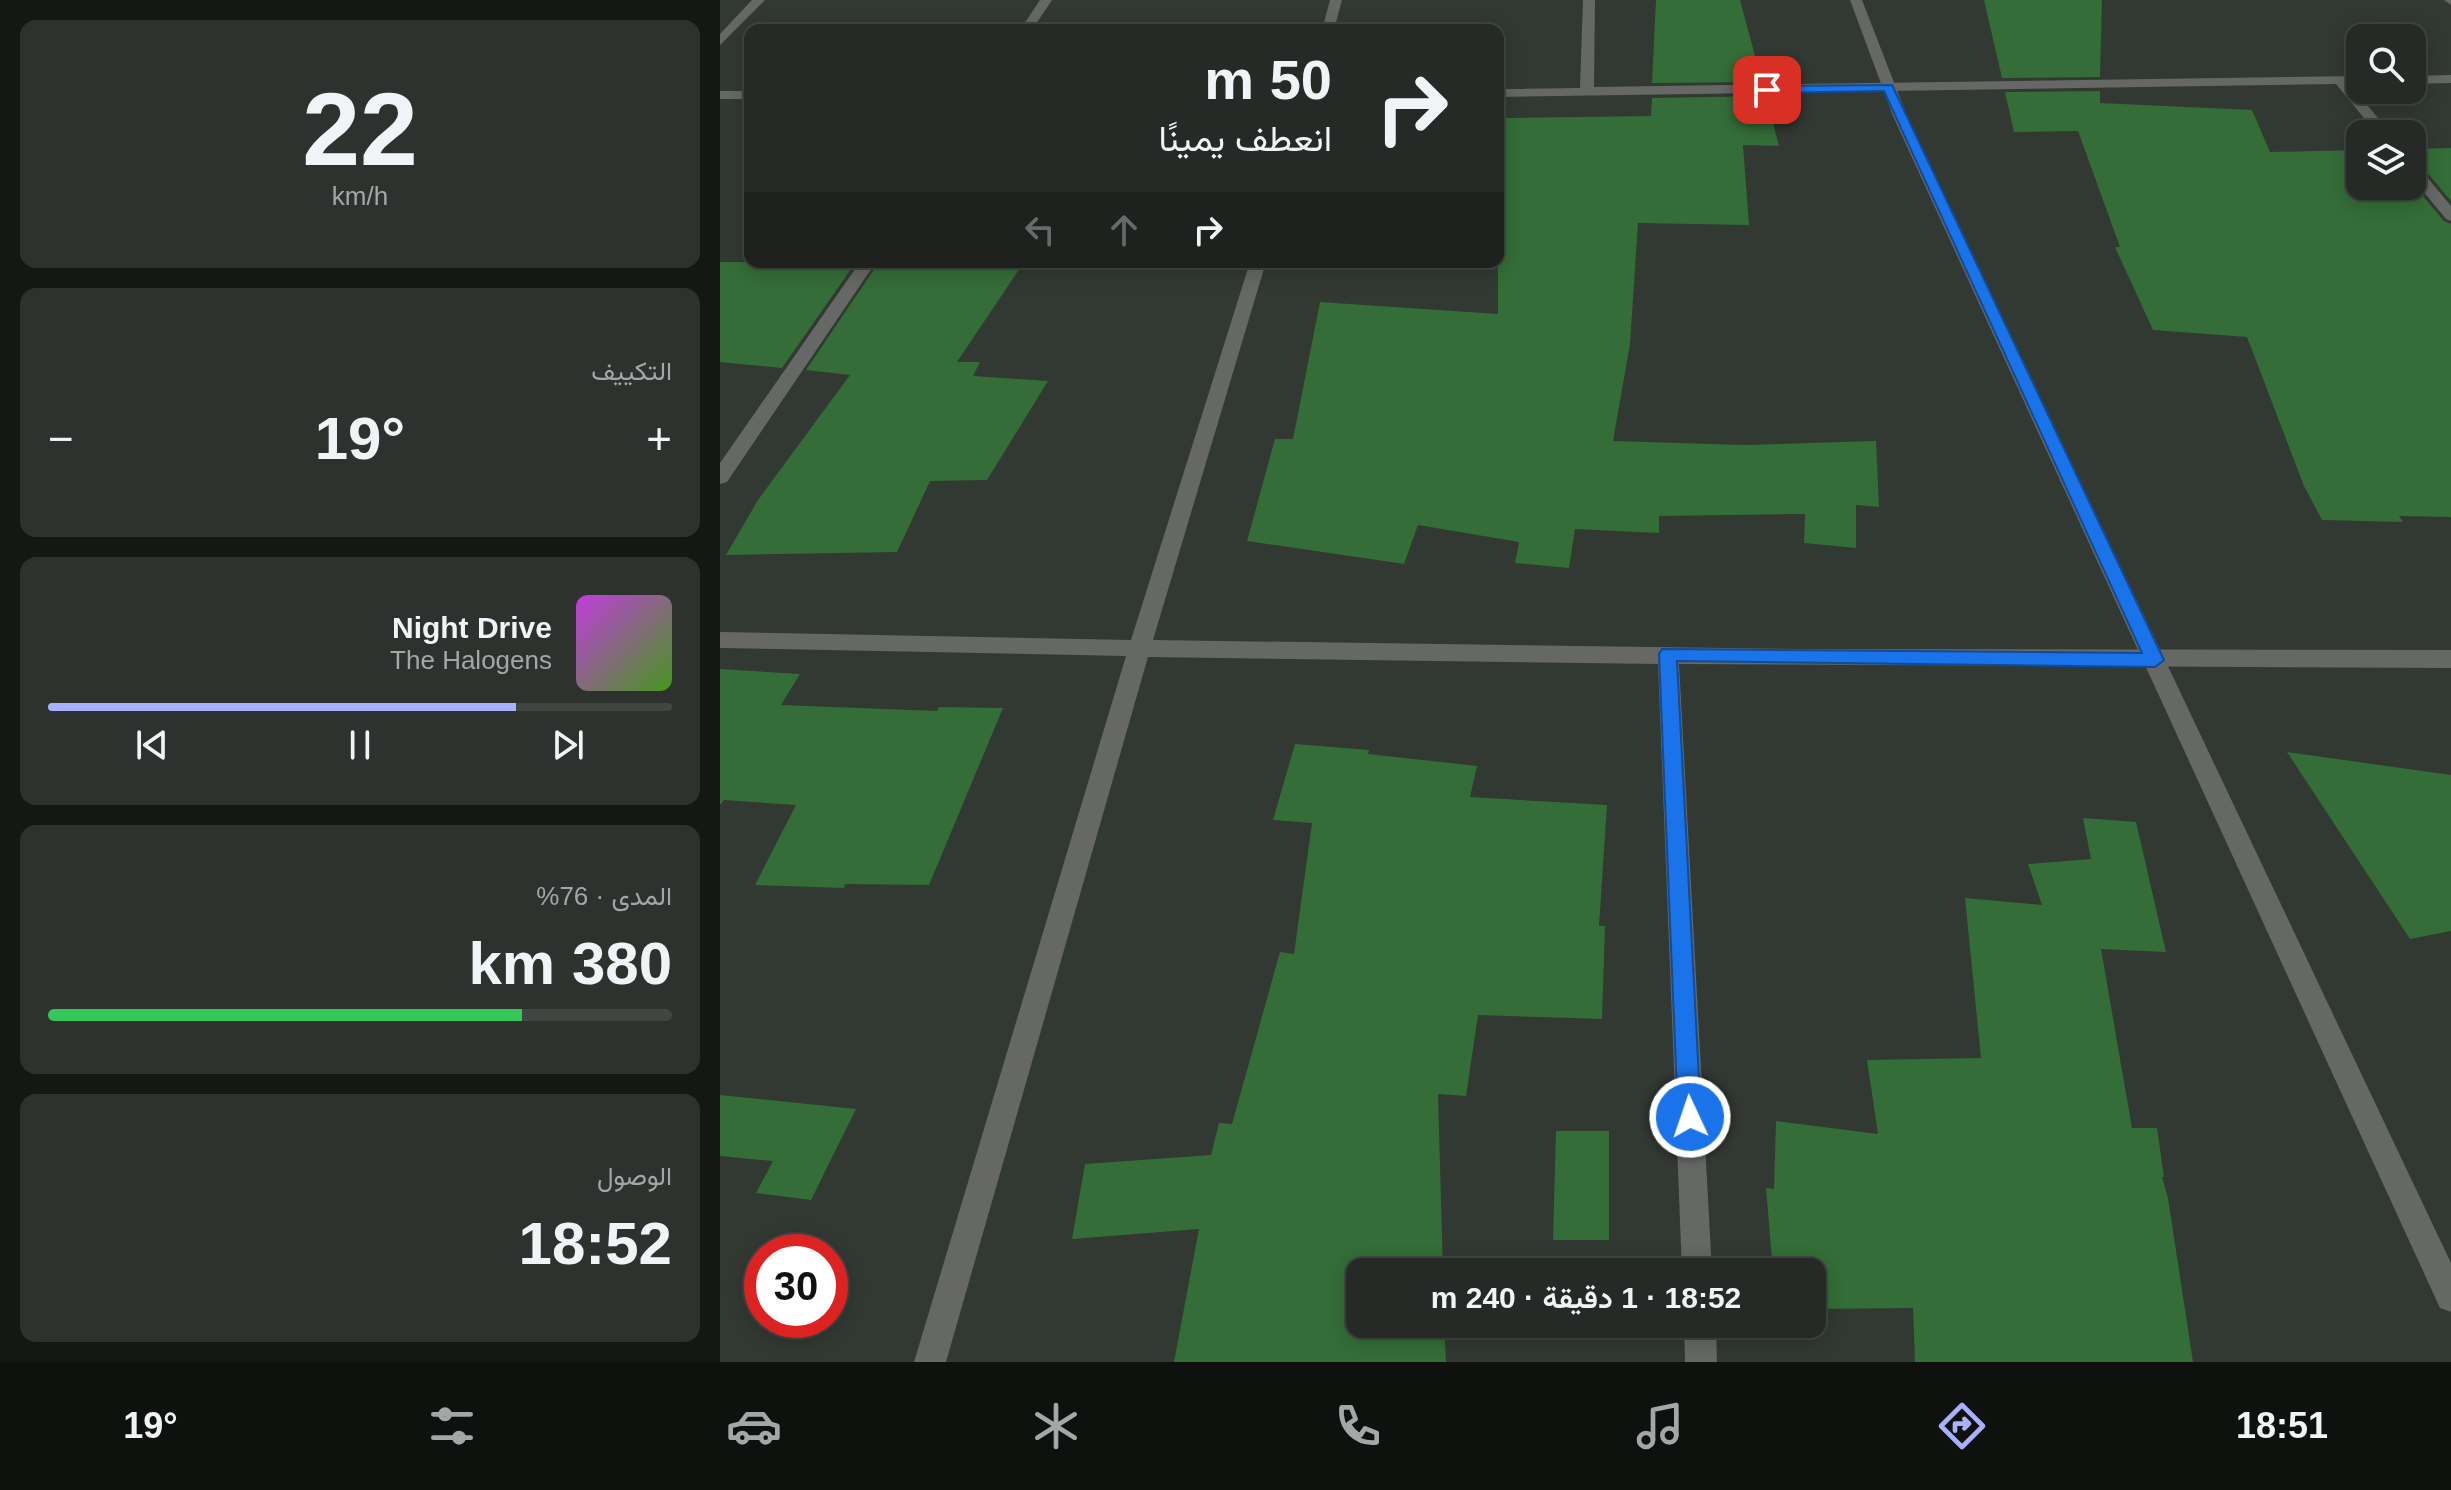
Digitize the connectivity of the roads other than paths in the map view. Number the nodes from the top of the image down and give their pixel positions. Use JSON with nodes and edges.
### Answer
{"nodes":[{"id":1,"x":759,"y":0,"type":"edge"},
{"id":2,"x":1046,"y":0,"type":"edge"},
{"id":3,"x":1336,"y":0,"type":"edge"},
{"id":4,"x":1589,"y":0,"type":"edge"},
{"id":5,"x":1856,"y":0,"type":"edge"},
{"id":6,"x":1030,"y":24,"type":"edge"},
{"id":7,"x":1330,"y":24,"type":"edge"},
{"id":8,"x":720,"y":41,"type":"edge"},
{"id":9,"x":2451,"y":79,"type":"edge"},
{"id":10,"x":2426,"y":80,"type":"edge"},
{"id":11,"x":2340,"y":81,"type":"junction"},
{"id":12,"x":2346,"y":81,"type":"edge"},
{"id":13,"x":1888,"y":87,"type":"junction"},
{"id":14,"x":1504,"y":93,"type":"edge"},
{"id":15,"x":1587,"y":93,"type":"junction"},
{"id":16,"x":720,"y":95,"type":"edge"},
{"id":17,"x":744,"y":95,"type":"edge"},
{"id":18,"x":2372,"y":120,"type":"edge"},
{"id":19,"x":2426,"y":185,"type":"edge"},
{"id":20,"x":2451,"y":216,"type":"edge"},
{"id":21,"x":864,"y":268,"type":"edge"},
{"id":22,"x":1256,"y":268,"type":"edge"},
{"id":23,"x":720,"y":477,"type":"edge"},
{"id":24,"x":720,"y":640,"type":"edge"},
{"id":25,"x":1139,"y":649,"type":"junction"},
{"id":26,"x":1668,"y":654,"type":"junction"},
{"id":27,"x":2451,"y":659,"type":"edge"},
{"id":28,"x":2155,"y":660,"type":"junction"},
{"id":29,"x":1696,"y":1258,"type":"edge"},
{"id":30,"x":2451,"y":1297,"type":"edge"},
{"id":31,"x":1700,"y":1338,"type":"edge"},
{"id":32,"x":930,"y":1362,"type":"edge"},
{"id":33,"x":1701,"y":1362,"type":"edge"}],
"edges":[{"from":1,"to":8,"type":"street"},
{"from":2,"to":6,"type":"street"},
{"from":3,"to":7,"type":"street"},
{"from":4,"to":15,"type":"street"},
{"from":5,"to":13,"type":"street"},
{"from":9,"to":10,"type":"street"},
{"from":11,"to":12,"type":"street"},
{"from":11,"to":13,"type":"street"},
{"from":11,"to":18,"type":"street"},
{"from":13,"to":15,"type":"street"},
{"from":13,"to":28,"type":"street"},
{"from":14,"to":15,"type":"street"},
{"from":16,"to":17,"type":"street"},
{"from":19,"to":20,"type":"street"},
{"from":21,"to":23,"type":"street"},
{"from":22,"to":25,"type":"street"},
{"from":24,"to":25,"type":"street"},
{"from":25,"to":26,"type":"street"},
{"from":25,"to":32,"type":"street"},
{"from":26,"to":28,"type":"street"},
{"from":26,"to":29,"type":"street"},
{"from":27,"to":28,"type":"street"},
{"from":28,"to":30,"type":"street"},
{"from":31,"to":33,"type":"street"}]}
